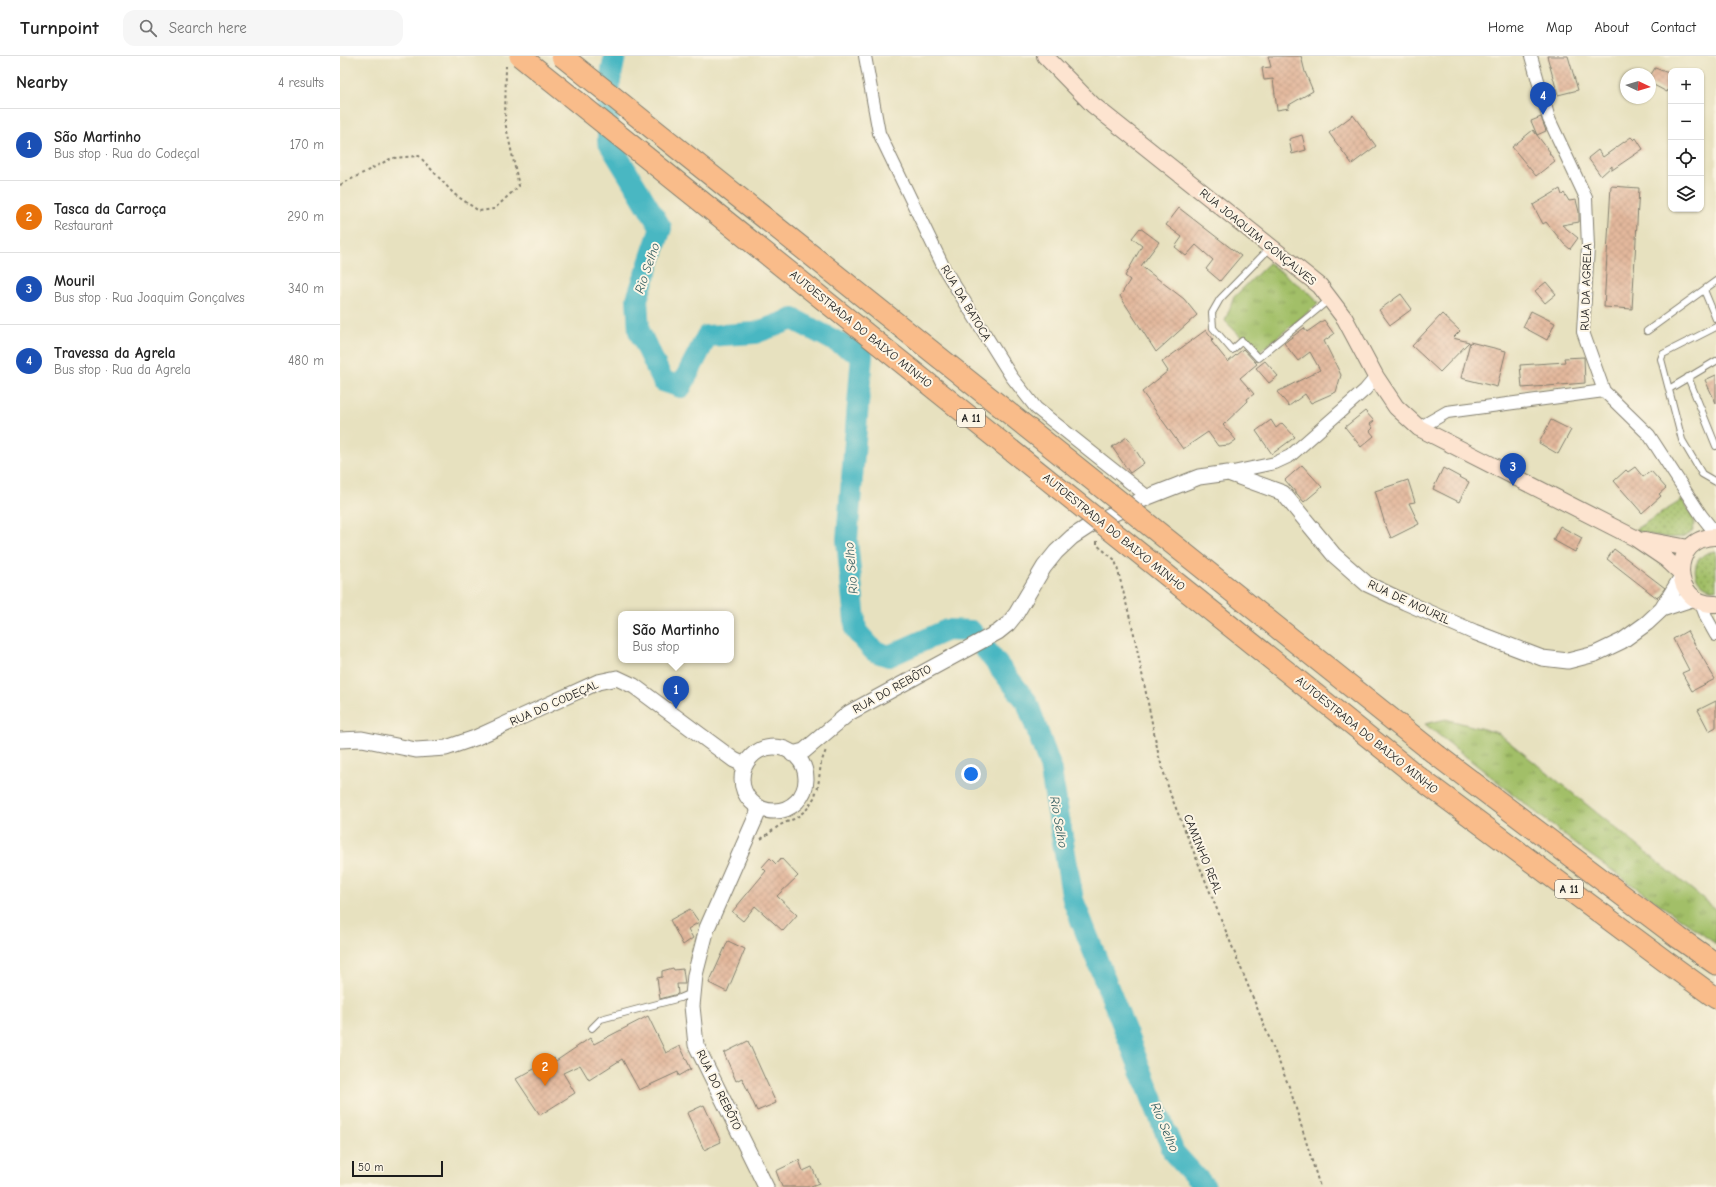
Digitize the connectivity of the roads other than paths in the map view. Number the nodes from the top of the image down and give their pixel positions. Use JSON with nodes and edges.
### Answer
{"nodes":[{"id":1,"x":562,"y":56,"type":"edge"},
{"id":2,"x":865,"y":56,"type":"edge"},
{"id":3,"x":1045,"y":56,"type":"edge"},
{"id":4,"x":1531,"y":56,"type":"edge"},
{"id":5,"x":513,"y":63,"type":"edge"},
{"id":6,"x":1272,"y":247,"type":"junction"},
{"id":7,"x":1716,"y":281,"type":"edge"},
{"id":8,"x":1704,"y":290,"type":"junction"},
{"id":9,"x":1330,"y":299,"type":"junction"},
{"id":10,"x":1716,"y":319,"type":"edge"},
{"id":11,"x":1716,"y":327,"type":"edge"},
{"id":12,"x":1647,"y":331,"type":"dead end"},
{"id":13,"x":1716,"y":361,"type":"edge"},
{"id":14,"x":1376,"y":377,"type":"junction"},
{"id":15,"x":1688,"y":378,"type":"junction"},
{"id":16,"x":1669,"y":389,"type":"junction"},
{"id":17,"x":1604,"y":391,"type":"junction"},
{"id":18,"x":1419,"y":428,"type":"junction"},
{"id":19,"x":1716,"y":446,"type":"edge"},
{"id":20,"x":1228,"y":473,"type":"junction"},
{"id":21,"x":1716,"y":482,"type":"edge"},
{"id":22,"x":1148,"y":497,"type":"junction"},
{"id":23,"x":1635,"y":538,"type":"junction"},
{"id":24,"x":1706,"y":540,"type":"edge"},
{"id":25,"x":1681,"y":575,"type":"junction"},
{"id":26,"x":1697,"y":600,"type":"junction"},
{"id":27,"x":1716,"y":604,"type":"edge"},
{"id":28,"x":1662,"y":609,"type":"junction"},
{"id":29,"x":998,"y":632,"type":"joint"},
{"id":30,"x":1716,"y":636,"type":"edge"},
{"id":31,"x":340,"y":740,"type":"edge"},
{"id":32,"x":792,"y":754,"type":"junction"},
{"id":33,"x":745,"y":765,"type":"junction"},
{"id":34,"x":760,"y":808,"type":"junction"},
{"id":35,"x":1716,"y":964,"type":"edge"},
{"id":36,"x":693,"y":993,"type":"junction"},
{"id":37,"x":1716,"y":998,"type":"edge"},
{"id":38,"x":592,"y":1028,"type":"dead end"},
{"id":39,"x":766,"y":1187,"type":"edge"}],
"edges":[{"from":1,"to":35,"type":"highway","number":"A 11","bridge":true},
{"from":2,"to":22,"type":"street","name":"RUA DA BATOCA"},
{"from":3,"to":6,"type":"main road","name":"RUA JOAQUIM GONÇALVES"},
{"from":4,"to":17,"type":"street","name":"RUA DA AGRELA"},
{"from":5,"to":37,"type":"highway","name":"AUTOESTRADA DO BAIXO MINHO","number":"A 11","bridge":true},
{"from":6,"to":9,"type":"main road","name":"RUA JOAQUIM GONÇALVES"},
{"from":6,"to":9,"type":"lane"},
{"from":7,"to":8,"type":"lane"},
{"from":8,"to":10,"type":"lane"},
{"from":8,"to":12,"type":"lane"},
{"from":9,"to":14,"type":"main road","name":"RUA JOAQUIM GONÇALVES"},
{"from":11,"to":16,"type":"lane"},
{"from":13,"to":15,"type":"lane"},
{"from":14,"to":18,"type":"main road","name":"RUA JOAQUIM GONÇALVES"},
{"from":14,"to":20,"type":"street"},
{"from":15,"to":16,"type":"lane"},
{"from":15,"to":19,"type":"lane"},
{"from":16,"to":21,"type":"lane"},
{"from":17,"to":18,"type":"street"},
{"from":17,"to":24,"type":"street","name":"RUA DA AGRELA"},
{"from":18,"to":23,"type":"main road","name":"RUA JOAQUIM GONÇALVES"},
{"from":20,"to":22,"type":"street","name":"RUA DE MOURIL"},
{"from":20,"to":28,"type":"street","name":"RUA DE MOURIL"},
{"from":22,"to":29,"type":"street","name":"RUA DE MOURIL"},
{"from":23,"to":24,"type":"main road"},
{"from":23,"to":25,"type":"main road"},
{"from":24,"to":25,"type":"main road"},
{"from":25,"to":26,"type":"main road"},
{"from":25,"to":28,"type":"street","name":"RUA DE MOURIL"},
{"from":26,"to":27,"type":"main road"},
{"from":26,"to":28,"type":"street","name":"RUA DE MOURIL"},
{"from":26,"to":30,"type":"street"},
{"from":29,"to":32,"type":"street","name":"RUA DO REBÔTO"},
{"from":31,"to":33,"type":"street","name":"RUA DO CODEÇAL"},
{"from":32,"to":33,"type":"street"},
{"from":32,"to":34,"type":"street"},
{"from":33,"to":34,"type":"street"},
{"from":34,"to":36,"type":"street","name":"RUA DO REBÔTO"},
{"from":36,"to":38,"type":"lane"},
{"from":36,"to":39,"type":"street","name":"RUA DO REBÔTO"}]}
